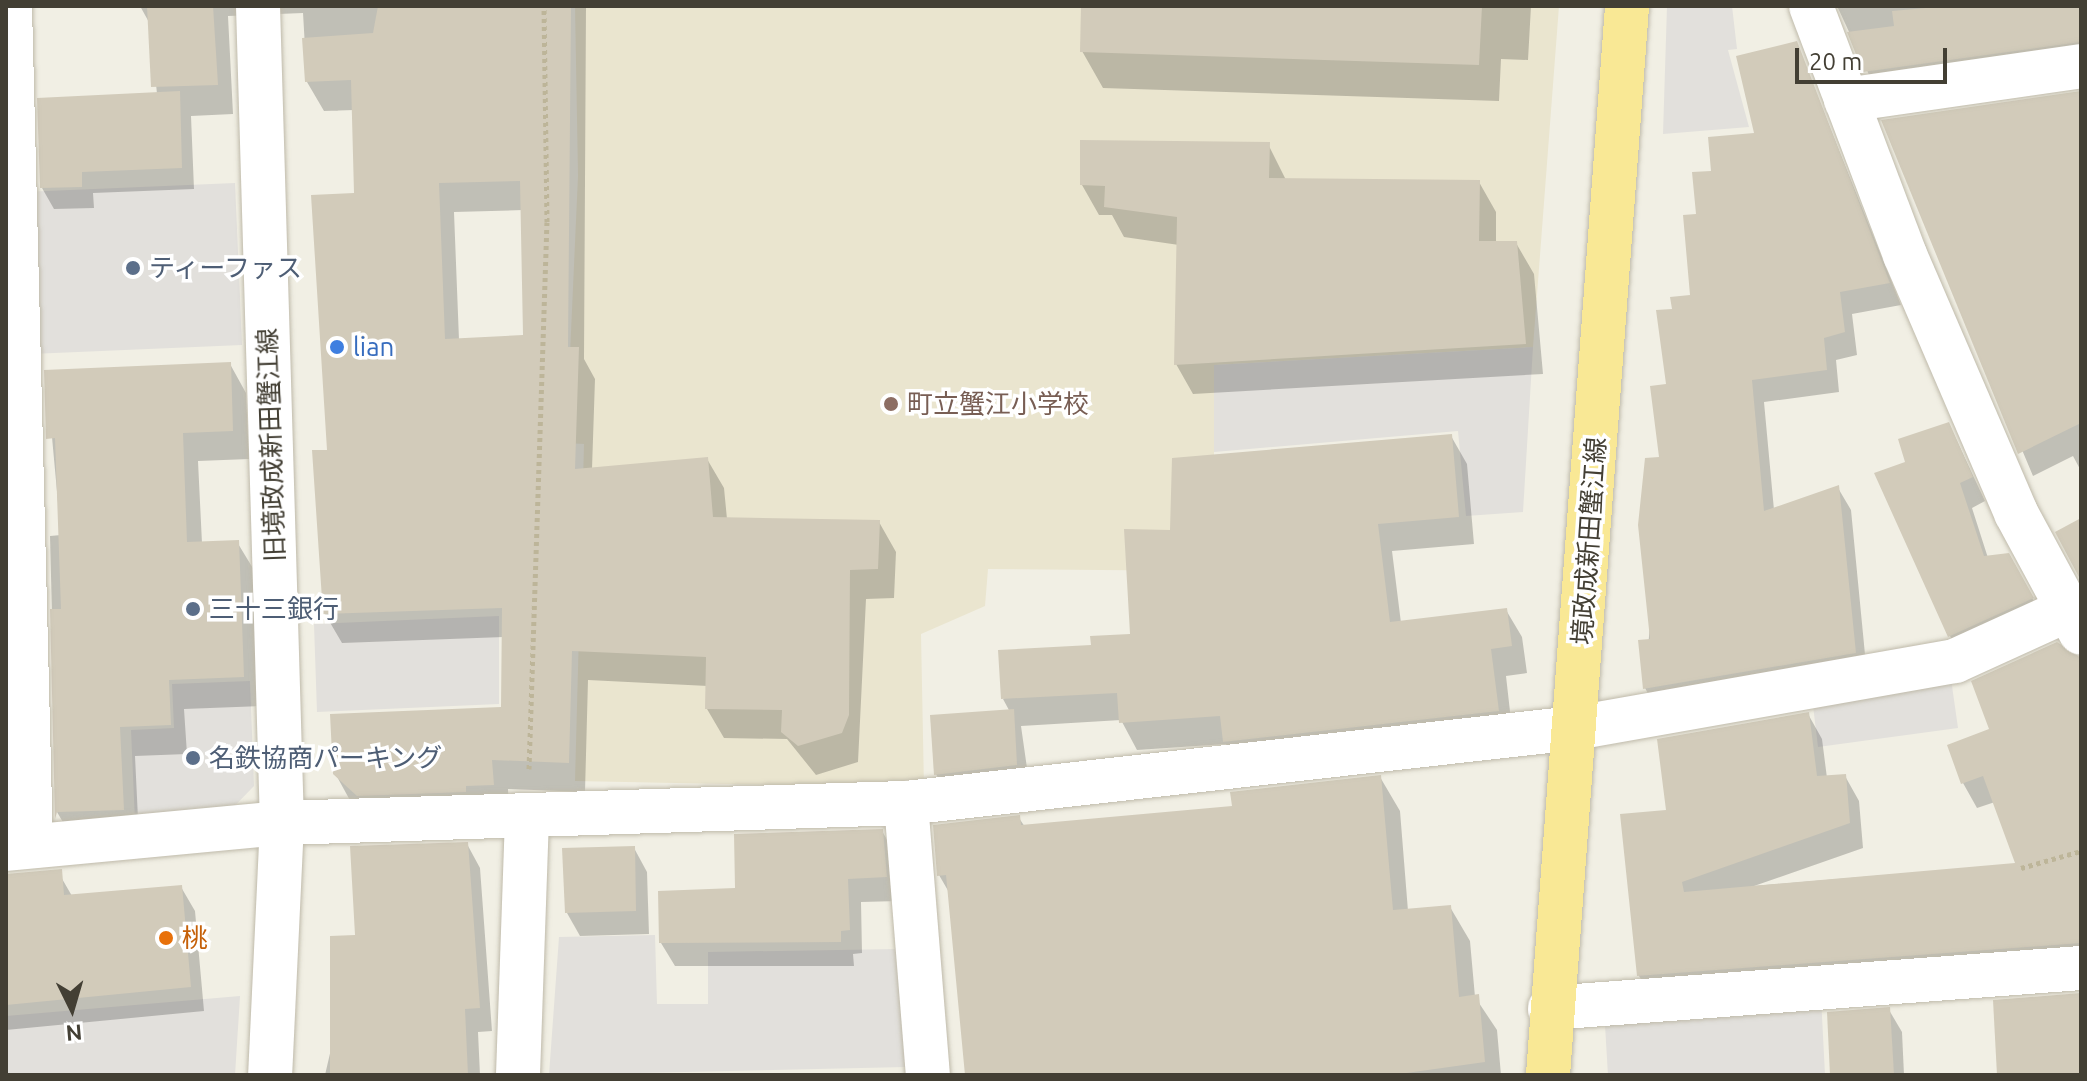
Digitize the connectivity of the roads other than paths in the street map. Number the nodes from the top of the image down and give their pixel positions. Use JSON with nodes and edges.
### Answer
{"nodes":[{"id":1,"x":10,"y":6,"type":"edge"},
{"id":2,"x":258,"y":6,"type":"edge"},
{"id":3,"x":1627,"y":6,"type":"edge"},
{"id":4,"x":1811,"y":6,"type":"edge"},
{"id":5,"x":2081,"y":66,"type":"edge"},
{"id":6,"x":1846,"y":100,"type":"junction"},
{"id":7,"x":2074,"y":621,"type":"edge"},
{"id":8,"x":1575,"y":728,"type":"junction"},
{"id":9,"x":906,"y":803,"type":"junction"},
{"id":10,"x":527,"y":818,"type":"junction"},
{"id":11,"x":282,"y":823,"type":"junction"},
{"id":12,"x":19,"y":847,"type":"edge"},
{"id":13,"x":2081,"y":968,"type":"edge"},
{"id":14,"x":1550,"y":1008,"type":"junction"},
{"id":15,"x":270,"y":1075,"type":"edge"},
{"id":16,"x":518,"y":1075,"type":"edge"},
{"id":17,"x":928,"y":1075,"type":"edge"},
{"id":18,"x":1548,"y":1075,"type":"edge"}],
"edges":[{"from":1,"to":12,"type":"street"},
{"from":2,"to":11,"type":"street","name":"旧境政成新田蟹江線"},
{"from":3,"to":8,"type":"main road","name":"境政成新田蟹江線"},
{"from":4,"to":6,"type":"street"},
{"from":5,"to":6,"type":"street"},
{"from":6,"to":7,"type":"street"},
{"from":7,"to":8,"type":"street"},
{"from":8,"to":9,"type":"street"},
{"from":8,"to":14,"type":"main road","name":"境政成新田蟹江線"},
{"from":9,"to":10,"type":"street"},
{"from":9,"to":17,"type":"street"},
{"from":10,"to":11,"type":"street"},
{"from":10,"to":16,"type":"street"},
{"from":11,"to":12,"type":"street"},
{"from":11,"to":15,"type":"street","name":"旧境政成新田蟹江線"},
{"from":13,"to":14,"type":"street"},
{"from":14,"to":18,"type":"main road","name":"境政成新田蟹江線"}]}
